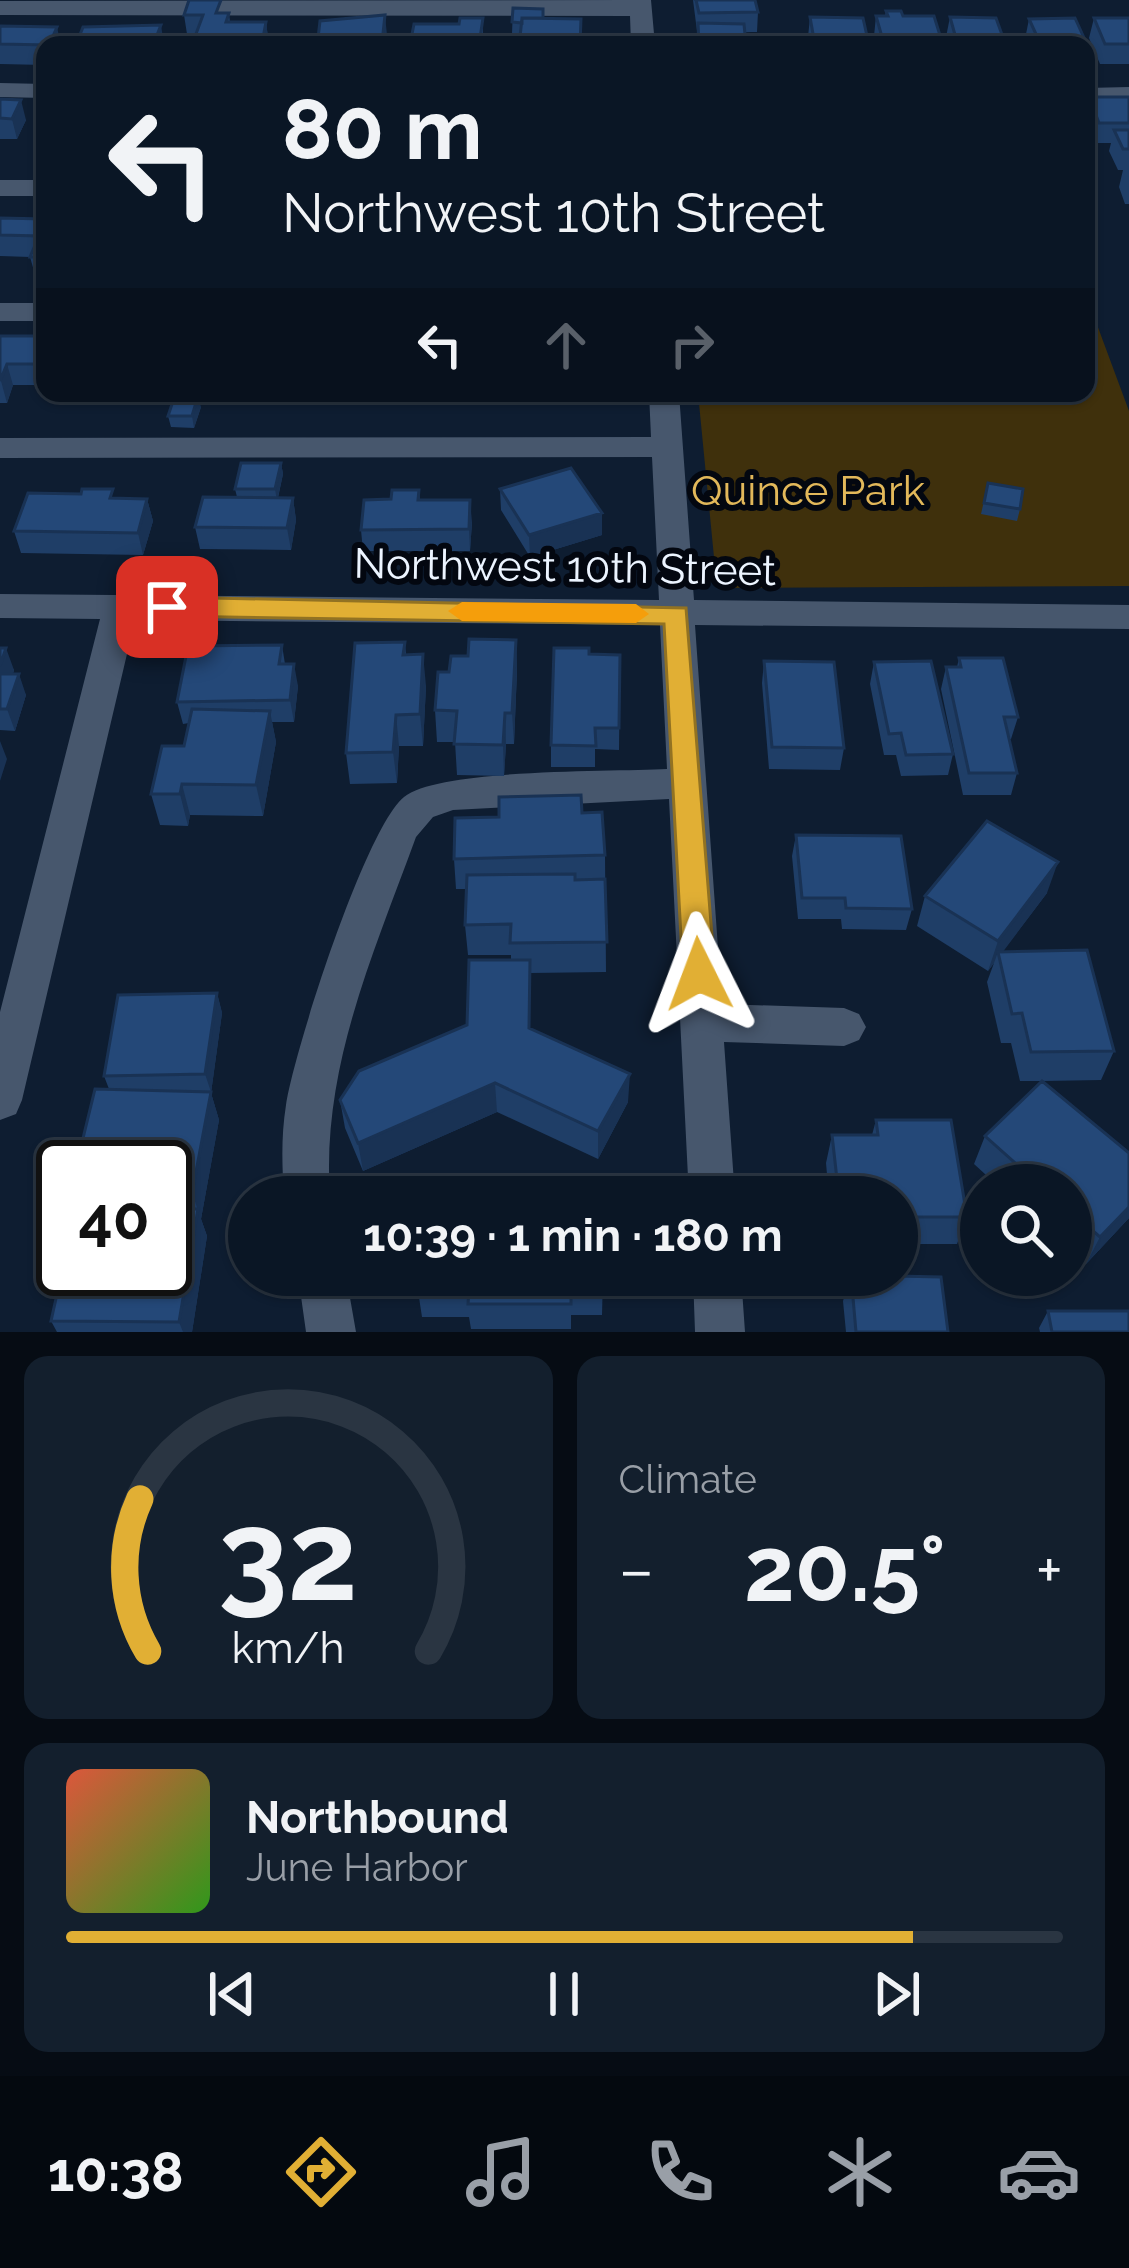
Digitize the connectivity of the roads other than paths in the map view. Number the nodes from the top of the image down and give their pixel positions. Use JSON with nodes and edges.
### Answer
{"nodes":[{"id":1,"x":640,"y":5,"type":"edge"},
{"id":2,"x":0,"y":8,"type":"edge"},
{"id":3,"x":642,"y":36,"type":"edge"},
{"id":4,"x":0,"y":90,"type":"edge"},
{"id":5,"x":36,"y":91,"type":"edge"},
{"id":6,"x":1095,"y":94,"type":"edge"},
{"id":7,"x":1129,"y":94,"type":"edge"},
{"id":8,"x":0,"y":188,"type":"edge"},
{"id":9,"x":36,"y":188,"type":"edge"},
{"id":10,"x":0,"y":312,"type":"edge"},
{"id":11,"x":36,"y":312,"type":"edge"},
{"id":12,"x":664,"y":402,"type":"edge"},
{"id":13,"x":667,"y":447,"type":"junction"},
{"id":14,"x":0,"y":448,"type":"edge"},
{"id":15,"x":121,"y":606,"type":"junction"},
{"id":16,"x":0,"y":607,"type":"edge"},
{"id":17,"x":677,"y":614,"type":"junction"},
{"id":18,"x":1129,"y":616,"type":"edge"},
{"id":19,"x":688,"y":783,"type":"junction"},
{"id":20,"x":702,"y":1022,"type":"junction"},
{"id":21,"x":844,"y":1027,"type":"dead end"},
{"id":22,"x":0,"y":1100,"type":"edge"},
{"id":23,"x":306,"y":1176,"type":"edge"},
{"id":24,"x":711,"y":1176,"type":"edge"},
{"id":25,"x":325,"y":1296,"type":"edge"},
{"id":26,"x":718,"y":1296,"type":"edge"},
{"id":27,"x":331,"y":1332,"type":"edge"},
{"id":28,"x":721,"y":1332,"type":"edge"}],
"edges":[{"from":1,"to":2,"type":"street"},
{"from":1,"to":3,"type":"street"},
{"from":4,"to":5,"type":"street"},
{"from":6,"to":7,"type":"street"},
{"from":8,"to":9,"type":"street"},
{"from":10,"to":11,"type":"street"},
{"from":12,"to":13,"type":"street"},
{"from":13,"to":14,"type":"street"},
{"from":13,"to":17,"type":"street"},
{"from":15,"to":16,"type":"street","name":"Northwest 10th Street"},
{"from":15,"to":17,"type":"street","name":"Northwest 10th Street"},
{"from":15,"to":22,"type":"street"},
{"from":17,"to":18,"type":"street","name":"Northwest 10th Street"},
{"from":17,"to":19,"type":"street"},
{"from":19,"to":20,"type":"street"},
{"from":19,"to":23,"type":"street"},
{"from":20,"to":21,"type":"street"},
{"from":20,"to":24,"type":"street"},
{"from":25,"to":27,"type":"street"},
{"from":26,"to":28,"type":"street"}]}
